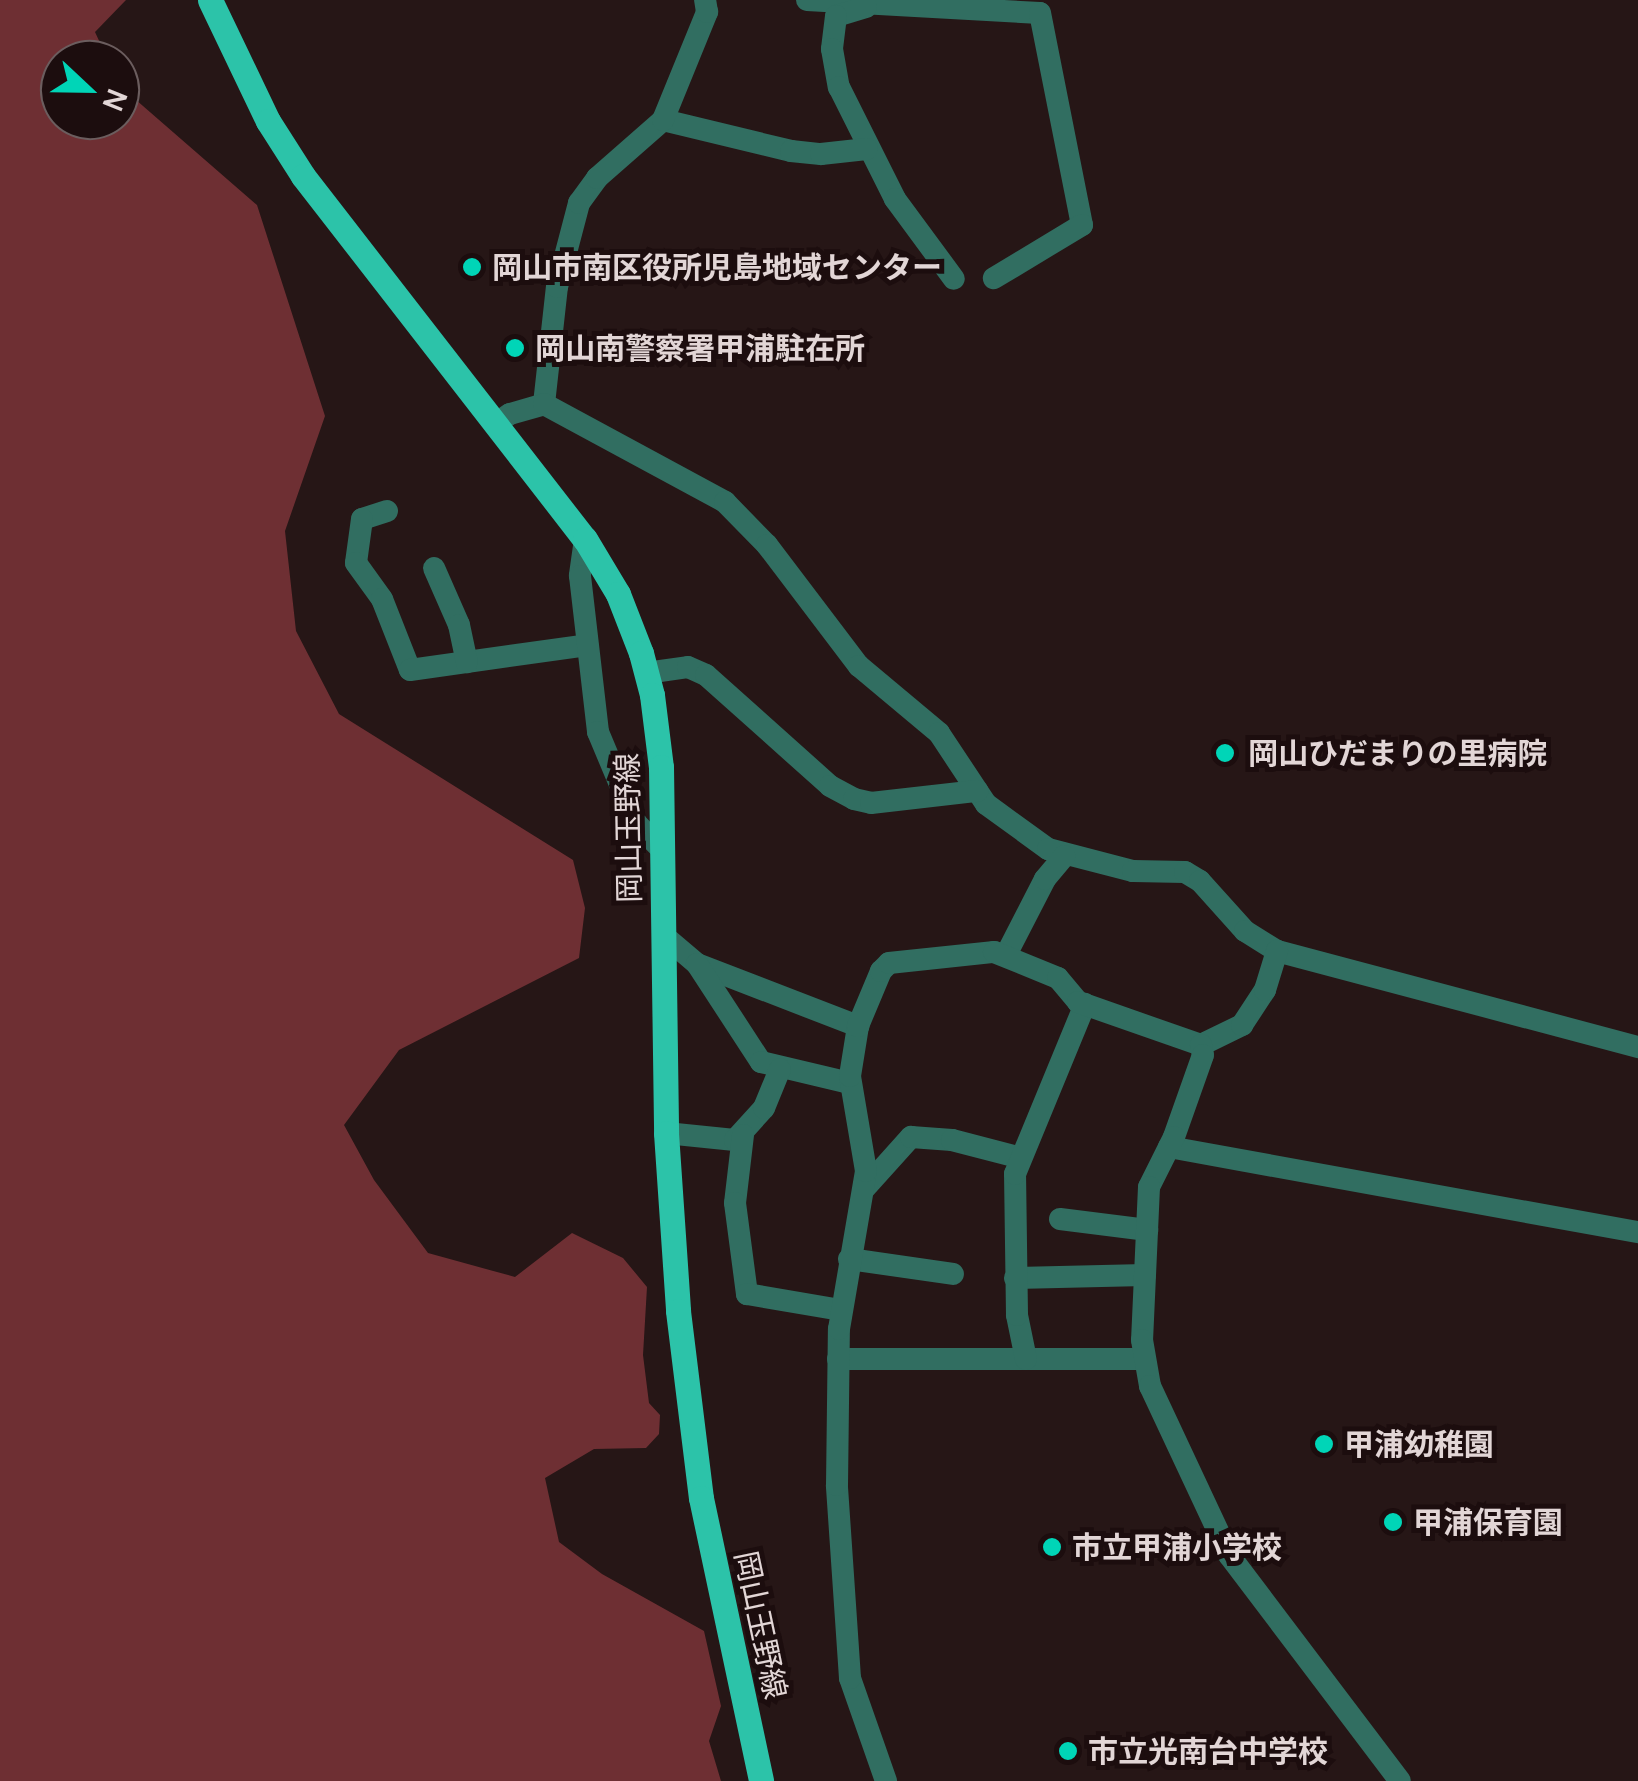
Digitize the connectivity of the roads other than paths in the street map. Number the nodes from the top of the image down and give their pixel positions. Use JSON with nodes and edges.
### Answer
{"nodes":[{"id":1,"x":210,"y":0,"type":"edge"},
{"id":2,"x":705,"y":0,"type":"edge"},
{"id":3,"x":807,"y":0,"type":"edge"},
{"id":4,"x":875,"y":4,"type":"edge"},
{"id":5,"x":1039,"y":6,"type":"edge"},
{"id":6,"x":663,"y":120,"type":"junction"},
{"id":7,"x":867,"y":149,"type":"junction"},
{"id":8,"x":994,"y":278,"type":"dead end"},
{"id":9,"x":954,"y":279,"type":"dead end"},
{"id":10,"x":544,"y":404,"type":"junction"},
{"id":11,"x":495,"y":424,"type":"junction"},
{"id":12,"x":387,"y":510,"type":"dead end"},
{"id":13,"x":585,"y":539,"type":"junction"},
{"id":14,"x":434,"y":568,"type":"dead end"},
{"id":15,"x":587,"y":645,"type":"junction"},
{"id":16,"x":466,"y":662,"type":"junction"},
{"id":17,"x":646,"y":673,"type":"junction"},
{"id":18,"x":977,"y":791,"type":"junction"},
{"id":19,"x":662,"y":850,"type":"junction"},
{"id":20,"x":1064,"y":856,"type":"junction"},
{"id":21,"x":662,"y":934,"type":"junction"},
{"id":22,"x":1277,"y":952,"type":"junction"},
{"id":23,"x":1006,"y":955,"type":"junction"},
{"id":24,"x":697,"y":964,"type":"junction"},
{"id":25,"x":1085,"y":1004,"type":"junction"},
{"id":26,"x":858,"y":1026,"type":"junction"},
{"id":27,"x":1201,"y":1044,"type":"junction"},
{"id":28,"x":1638,"y":1047,"type":"edge"},
{"id":29,"x":780,"y":1069,"type":"junction"},
{"id":30,"x":850,"y":1083,"type":"junction"},
{"id":31,"x":666,"y":1133,"type":"junction"},
{"id":32,"x":743,"y":1135,"type":"junction"},
{"id":33,"x":1169,"y":1147,"type":"junction"},
{"id":34,"x":1021,"y":1158,"type":"junction"},
{"id":35,"x":865,"y":1188,"type":"junction"},
{"id":36,"x":1060,"y":1219,"type":"dead end"},
{"id":37,"x":1147,"y":1230,"type":"junction"},
{"id":38,"x":1638,"y":1232,"type":"edge"},
{"id":39,"x":848,"y":1259,"type":"junction"},
{"id":40,"x":954,"y":1274,"type":"dead end"},
{"id":41,"x":1145,"y":1275,"type":"junction"},
{"id":42,"x":1015,"y":1278,"type":"junction"},
{"id":43,"x":842,"y":1310,"type":"junction"},
{"id":44,"x":1026,"y":1358,"type":"junction"},
{"id":45,"x":838,"y":1359,"type":"junction"},
{"id":46,"x":1143,"y":1360,"type":"junction"},
{"id":47,"x":761,"y":1781,"type":"edge"},
{"id":48,"x":886,"y":1781,"type":"edge"},
{"id":49,"x":1400,"y":1781,"type":"edge"}],
"edges":[{"from":1,"to":11,"type":"main road","name":"岡山玉野線"},
{"from":2,"to":6,"type":"street"},
{"from":3,"to":4,"type":"street"},
{"from":4,"to":5,"type":"street"},
{"from":4,"to":7,"type":"street"},
{"from":5,"to":8,"type":"street"},
{"from":6,"to":7,"type":"street"},
{"from":6,"to":10,"type":"street"},
{"from":7,"to":9,"type":"street"},
{"from":10,"to":11,"type":"street"},
{"from":10,"to":18,"type":"street"},
{"from":11,"to":13,"type":"main road","name":"岡山玉野線"},
{"from":12,"to":16,"type":"street"},
{"from":13,"to":15,"type":"street"},
{"from":13,"to":17,"type":"main road","name":"岡山玉野線"},
{"from":14,"to":16,"type":"street"},
{"from":15,"to":16,"type":"street"},
{"from":15,"to":19,"type":"street"},
{"from":17,"to":18,"type":"street"},
{"from":17,"to":19,"type":"main road","name":"岡山玉野線"},
{"from":18,"to":20,"type":"street"},
{"from":19,"to":21,"type":"main road","name":"岡山玉野線"},
{"from":20,"to":22,"type":"street"},
{"from":20,"to":23,"type":"street"},
{"from":21,"to":24,"type":"street"},
{"from":21,"to":31,"type":"main road","name":"岡山玉野線"},
{"from":22,"to":27,"type":"street"},
{"from":22,"to":28,"type":"street"},
{"from":23,"to":25,"type":"street"},
{"from":23,"to":26,"type":"street"},
{"from":24,"to":26,"type":"street"},
{"from":24,"to":29,"type":"street"},
{"from":25,"to":27,"type":"street"},
{"from":25,"to":34,"type":"street"},
{"from":26,"to":30,"type":"street"},
{"from":27,"to":33,"type":"street"},
{"from":29,"to":30,"type":"street"},
{"from":29,"to":32,"type":"street"},
{"from":30,"to":35,"type":"street"},
{"from":31,"to":32,"type":"street"},
{"from":31,"to":47,"type":"main road","name":"岡山玉野線"},
{"from":32,"to":43,"type":"street"},
{"from":33,"to":37,"type":"street"},
{"from":33,"to":38,"type":"street"},
{"from":34,"to":35,"type":"street"},
{"from":34,"to":42,"type":"street"},
{"from":35,"to":39,"type":"street"},
{"from":36,"to":37,"type":"street"},
{"from":37,"to":41,"type":"street"},
{"from":39,"to":40,"type":"street"},
{"from":39,"to":43,"type":"street"},
{"from":41,"to":42,"type":"street"},
{"from":41,"to":46,"type":"street"},
{"from":42,"to":44,"type":"street"},
{"from":43,"to":45,"type":"street"},
{"from":44,"to":45,"type":"street"},
{"from":44,"to":46,"type":"street"},
{"from":45,"to":48,"type":"street"},
{"from":46,"to":49,"type":"street"}]}
